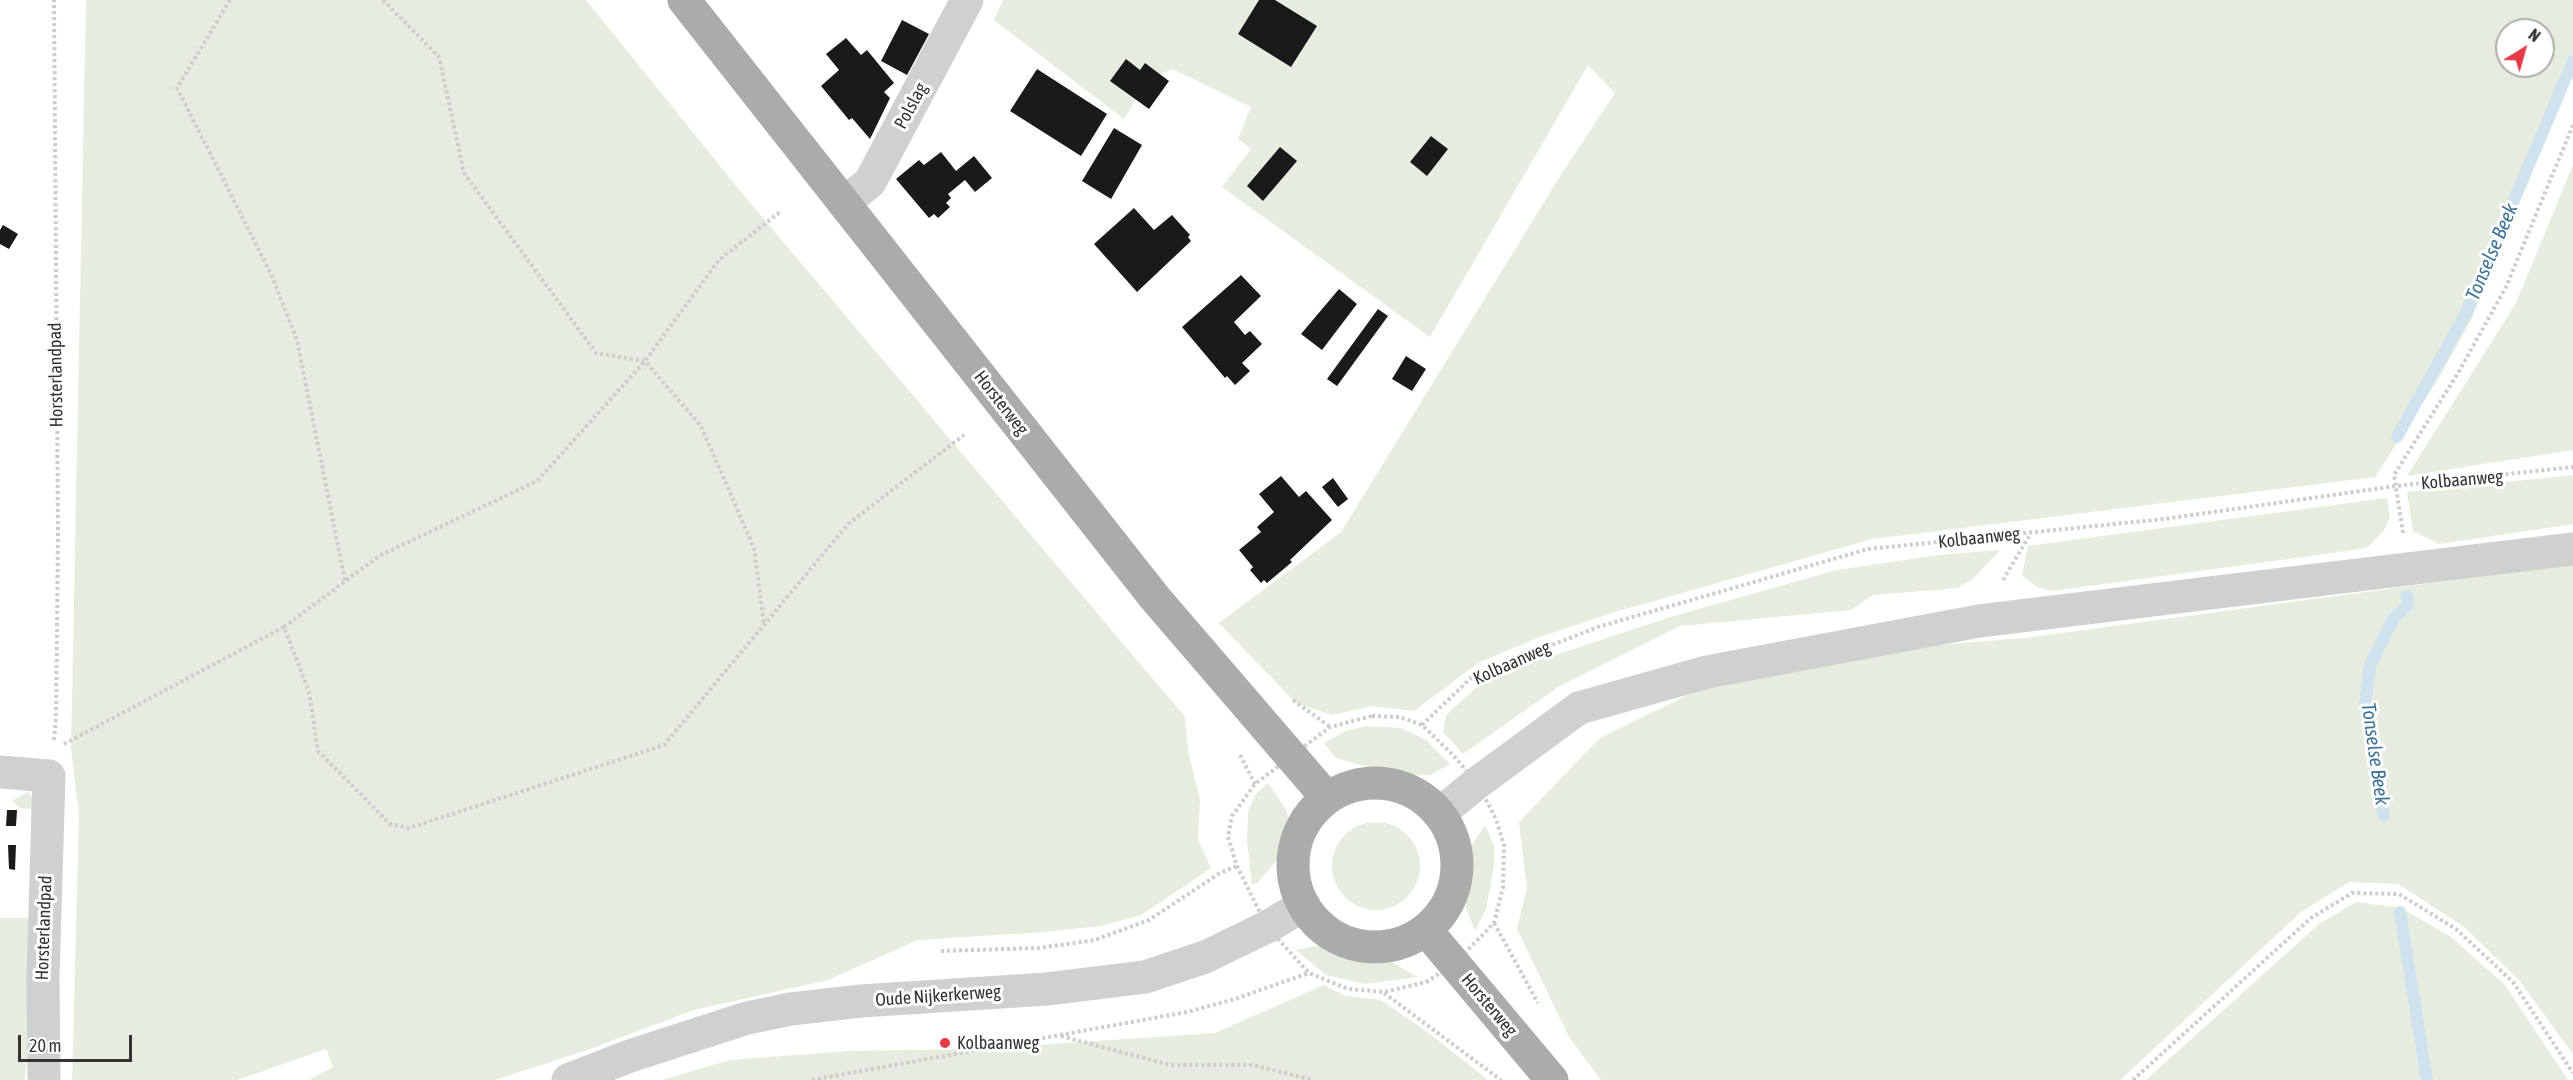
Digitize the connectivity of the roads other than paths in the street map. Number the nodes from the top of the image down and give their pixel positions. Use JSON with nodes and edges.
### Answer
{"nodes":[{"id":1,"x":684,"y":0,"type":"edge"},
{"id":2,"x":967,"y":0,"type":"edge"},
{"id":3,"x":844,"y":203,"type":"junction"},
{"id":4,"x":2573,"y":549,"type":"edge"},
{"id":5,"x":0,"y":772,"type":"edge"},
{"id":6,"x":1327,"y":798,"type":"junction"},
{"id":7,"x":1440,"y":814,"type":"junction"},
{"id":8,"x":1304,"y":905,"type":"junction"},
{"id":9,"x":1426,"y":930,"type":"junction"},
{"id":10,"x":44,"y":1080,"type":"edge"},
{"id":11,"x":568,"y":1080,"type":"edge"},
{"id":12,"x":1552,"y":1080,"type":"edge"}],
"edges":[{"from":1,"to":3,"type":"main road","name":"Horsterweg"},
{"from":2,"to":3,"type":"street","name":"Polslag"},
{"from":3,"to":6,"type":"main road","name":"Horsterweg"},
{"from":4,"to":7,"type":"street"},
{"from":5,"to":10,"type":"street","name":"Horsterlandpad"},
{"from":6,"to":7,"type":"main road"},
{"from":6,"to":8,"type":"main road"},
{"from":7,"to":9,"type":"main road"},
{"from":8,"to":9,"type":"main road"},
{"from":8,"to":11,"type":"street","name":"Oude Nijkerkerweg"},
{"from":9,"to":12,"type":"main road","name":"Horsterweg"}]}
